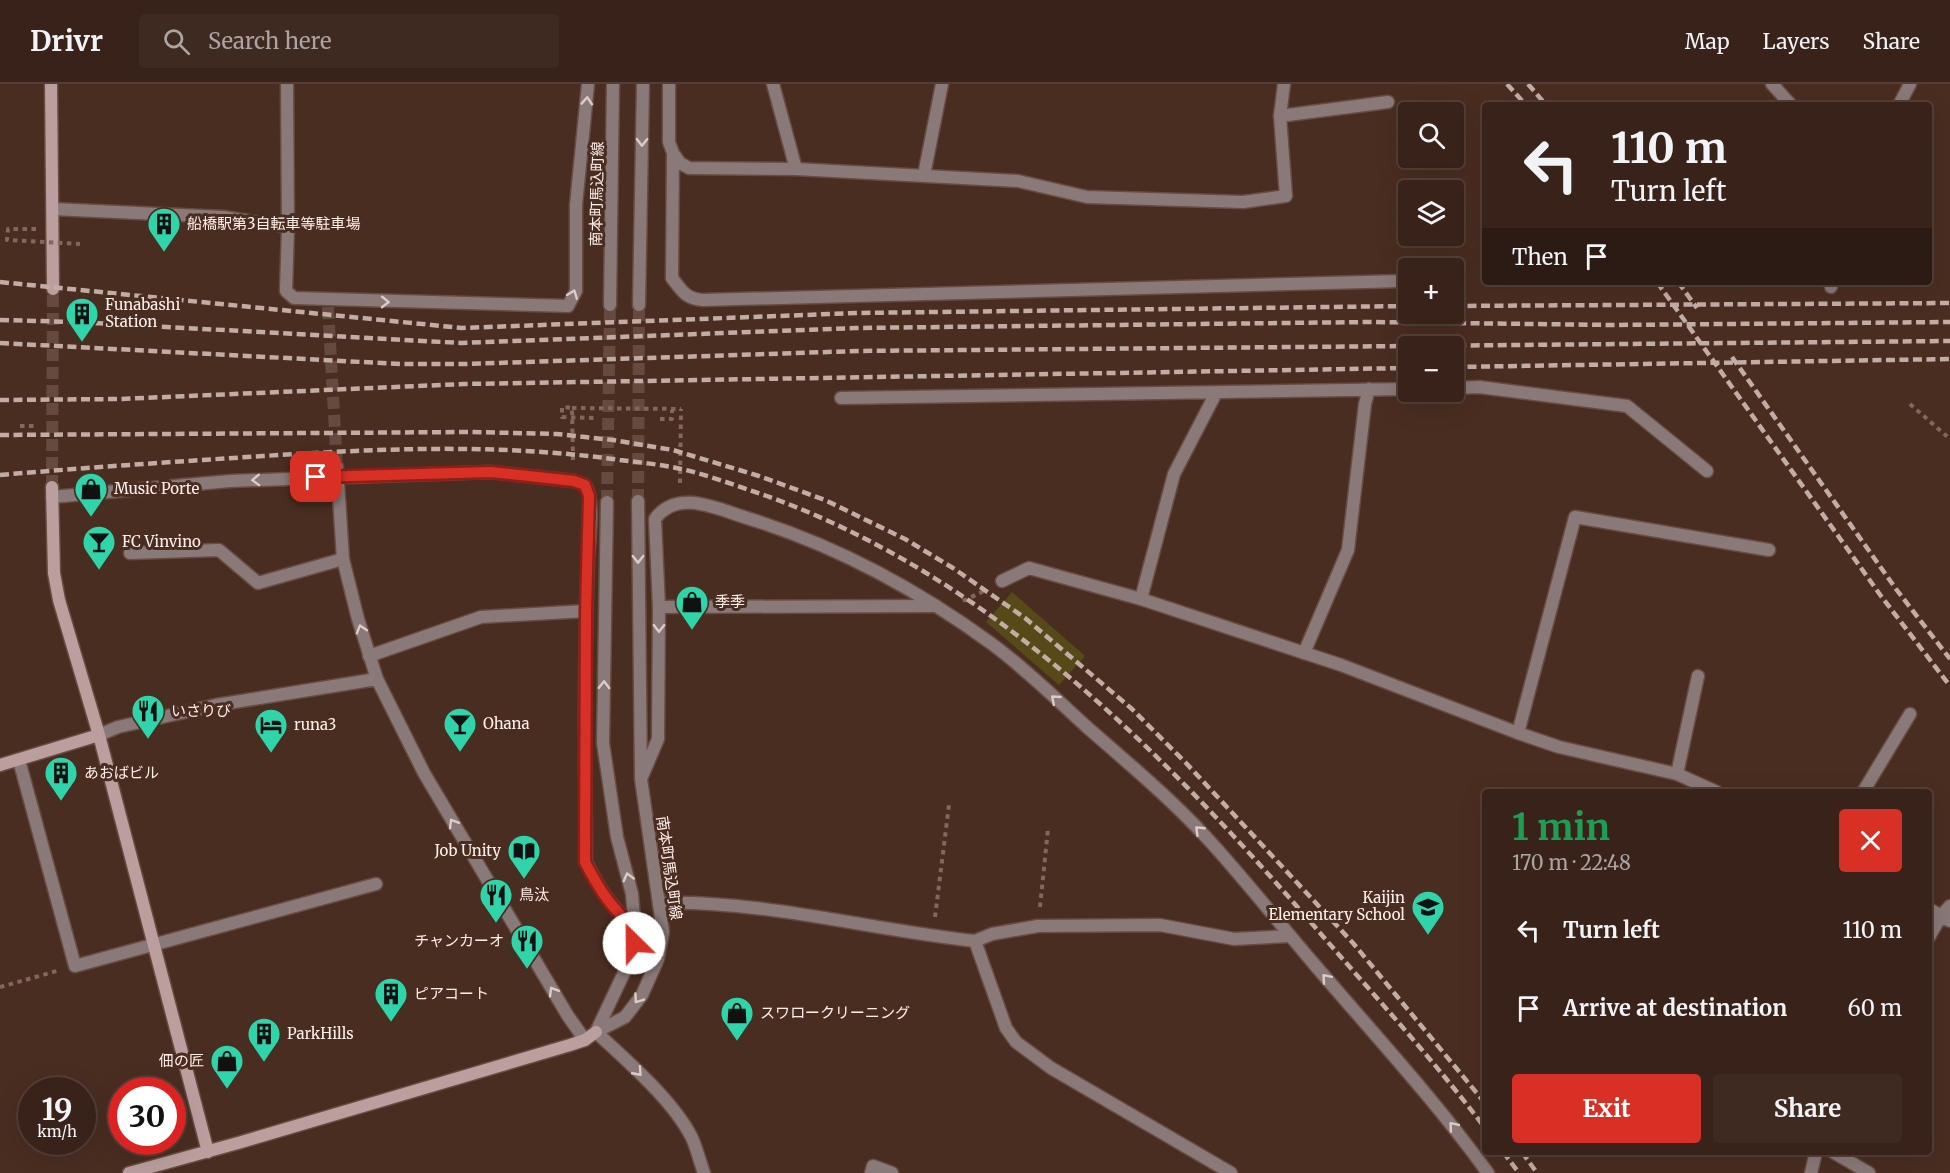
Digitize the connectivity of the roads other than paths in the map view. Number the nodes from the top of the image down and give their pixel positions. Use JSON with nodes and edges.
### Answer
{"nodes":[{"id":1,"x":51,"y":84,"type":"edge"},
{"id":2,"x":287,"y":84,"type":"edge"},
{"id":3,"x":588,"y":84,"type":"edge"},
{"id":4,"x":613,"y":84,"type":"edge"},
{"id":5,"x":643,"y":84,"type":"edge"},
{"id":6,"x":669,"y":84,"type":"edge"},
{"id":7,"x":773,"y":84,"type":"edge"},
{"id":8,"x":942,"y":84,"type":"edge"},
{"id":9,"x":1284,"y":84,"type":"edge"},
{"id":10,"x":1772,"y":84,"type":"edge"},
{"id":11,"x":1910,"y":84,"type":"edge"},
{"id":12,"x":1388,"y":102,"type":"dead end"},
{"id":13,"x":1788,"y":102,"type":"edge"},
{"id":14,"x":1901,"y":102,"type":"edge"},
{"id":15,"x":1280,"y":116,"type":"junction"},
{"id":16,"x":673,"y":153,"type":"junction"},
{"id":17,"x":796,"y":169,"type":"junction"},
{"id":18,"x":924,"y":175,"type":"junction"},
{"id":19,"x":53,"y":209,"type":"junction"},
{"id":20,"x":288,"y":227,"type":"junction"},
{"id":21,"x":1398,"y":281,"type":"edge"},
{"id":22,"x":52,"y":289,"type":"tunnel mouth"},
{"id":23,"x":610,"y":305,"type":"tunnel mouth"},
{"id":24,"x":639,"y":305,"type":"tunnel mouth"},
{"id":25,"x":1464,"y":388,"type":"edge"},
{"id":26,"x":1398,"y":389,"type":"edge"},
{"id":27,"x":1369,"y":390,"type":"junction"},
{"id":28,"x":1216,"y":393,"type":"junction"},
{"id":29,"x":841,"y":398,"type":"dead end"},
{"id":30,"x":1707,"y":471,"type":"dead end"},
{"id":31,"x":338,"y":472,"type":"junction"},
{"id":32,"x":638,"y":501,"type":"tunnel mouth"},
{"id":33,"x":608,"y":502,"type":"tunnel mouth"},
{"id":34,"x":1769,"y":550,"type":"dead end"},
{"id":35,"x":130,"y":553,"type":"dead end"},
{"id":36,"x":343,"y":559,"type":"junction"},
{"id":37,"x":1002,"y":581,"type":"road end"},
{"id":38,"x":1141,"y":599,"type":"junction"},
{"id":39,"x":659,"y":607,"type":"junction"},
{"id":40,"x":940,"y":608,"type":"junction"},
{"id":41,"x":586,"y":610,"type":"junction"},
{"id":42,"x":1304,"y":653,"type":"junction"},
{"id":43,"x":369,"y":656,"type":"junction"},
{"id":44,"x":1698,"y":676,"type":"dead end"},
{"id":45,"x":376,"y":679,"type":"junction"},
{"id":46,"x":1910,"y":714,"type":"dead end"},
{"id":47,"x":1518,"y":733,"type":"junction"},
{"id":48,"x":99,"y":735,"type":"junction"},
{"id":49,"x":19,"y":760,"type":"junction"},
{"id":50,"x":0,"y":765,"type":"edge"},
{"id":51,"x":1677,"y":774,"type":"junction"},
{"id":52,"x":641,"y":779,"type":"junction"},
{"id":53,"x":1710,"y":789,"type":"edge"},
{"id":54,"x":1865,"y":789,"type":"edge"},
{"id":55,"x":376,"y":884,"type":"dead end"},
{"id":56,"x":659,"y":903,"type":"junction"},
{"id":57,"x":1950,"y":906,"type":"edge"},
{"id":58,"x":1945,"y":918,"type":"edge"},
{"id":59,"x":635,"y":930,"type":"junction"},
{"id":60,"x":1932,"y":934,"type":"edge"},
{"id":61,"x":1290,"y":936,"type":"junction"},
{"id":62,"x":975,"y":941,"type":"junction"},
{"id":63,"x":154,"y":945,"type":"junction"},
{"id":64,"x":596,"y":1032,"type":"junction"},
{"id":65,"x":585,"y":1040,"type":"junction"},
{"id":66,"x":208,"y":1152,"type":"junction"},
{"id":67,"x":1815,"y":1155,"type":"edge"},
{"id":68,"x":1838,"y":1155,"type":"edge"},
{"id":69,"x":129,"y":1173,"type":"edge"},
{"id":70,"x":704,"y":1173,"type":"edge"},
{"id":71,"x":871,"y":1173,"type":"edge"},
{"id":72,"x":892,"y":1173,"type":"edge"},
{"id":73,"x":1231,"y":1173,"type":"edge"},
{"id":74,"x":1488,"y":1173,"type":"edge"},
{"id":75,"x":1810,"y":1173,"type":"edge"},
{"id":76,"x":1869,"y":1173,"type":"edge"}],
"edges":[{"from":1,"to":19,"type":"street"},
{"from":2,"to":20,"type":"street"},
{"from":20,"to":3,"type":"street","one_way":true},
{"from":4,"to":23,"type":"street","name":"南本町馬込町線"},
{"from":5,"to":24,"type":"street","one_way":true},
{"from":6,"to":16,"type":"street"},
{"from":7,"to":17,"type":"street"},
{"from":8,"to":18,"type":"street"},
{"from":9,"to":15,"type":"street"},
{"from":10,"to":13,"type":"street"},
{"from":11,"to":14,"type":"street"},
{"from":12,"to":15,"type":"street"},
{"from":15,"to":18,"type":"street"},
{"from":16,"to":17,"type":"street"},
{"from":16,"to":21,"type":"street"},
{"from":17,"to":18,"type":"street"},
{"from":19,"to":20,"type":"street"},
{"from":19,"to":22,"type":"street"},
{"from":25,"to":30,"type":"street"},
{"from":26,"to":27,"type":"street"},
{"from":27,"to":28,"type":"street"},
{"from":27,"to":42,"type":"street"},
{"from":28,"to":29,"type":"street"},
{"from":28,"to":38,"type":"street"},
{"from":31,"to":36,"type":"street"},
{"from":31,"to":41,"type":"street"},
{"from":31,"to":48,"type":"street","one_way":true},
{"from":32,"to":52,"type":"street","name":"南本町馬込町線","one_way":true},
{"from":59,"to":33,"type":"street","one_way":true},
{"from":34,"to":47,"type":"street"},
{"from":35,"to":36,"type":"street"},
{"from":43,"to":36,"type":"street","one_way":true},
{"from":37,"to":38,"type":"street"},
{"from":38,"to":42,"type":"street"},
{"from":39,"to":40,"type":"street"},
{"from":39,"to":40,"type":"street"},
{"from":39,"to":52,"type":"street","one_way":true},
{"from":61,"to":40,"type":"street","one_way":true},
{"from":41,"to":43,"type":"street"},
{"from":41,"to":59,"type":"street"},
{"from":42,"to":47,"type":"street"},
{"from":43,"to":45,"type":"street"},
{"from":44,"to":51,"type":"street"},
{"from":45,"to":48,"type":"street"},
{"from":65,"to":45,"type":"street","one_way":true},
{"from":46,"to":54,"type":"street"},
{"from":47,"to":51,"type":"street"},
{"from":48,"to":49,"type":"street"},
{"from":48,"to":63,"type":"street"},
{"from":49,"to":50,"type":"street"},
{"from":49,"to":63,"type":"street"},
{"from":51,"to":53,"type":"street"},
{"from":52,"to":56,"type":"street","name":"南本町馬込町線"},
{"from":55,"to":63,"type":"street"},
{"from":56,"to":62,"type":"street"},
{"from":56,"to":64,"type":"street","name":"南本町馬込町線","one_way":true},
{"from":57,"to":58,"type":"street"},
{"from":58,"to":60,"type":"street"},
{"from":59,"to":64,"type":"street"},
{"from":61,"to":62,"type":"street"},
{"from":74,"to":61,"type":"street","one_way":true},
{"from":62,"to":73,"type":"street"},
{"from":63,"to":66,"type":"street"},
{"from":64,"to":65,"type":"street"},
{"from":64,"to":70,"type":"street","one_way":true},
{"from":65,"to":66,"type":"street"},
{"from":66,"to":69,"type":"street"},
{"from":67,"to":75,"type":"street"},
{"from":68,"to":76,"type":"street"},
{"from":71,"to":72,"type":"street"}]}
